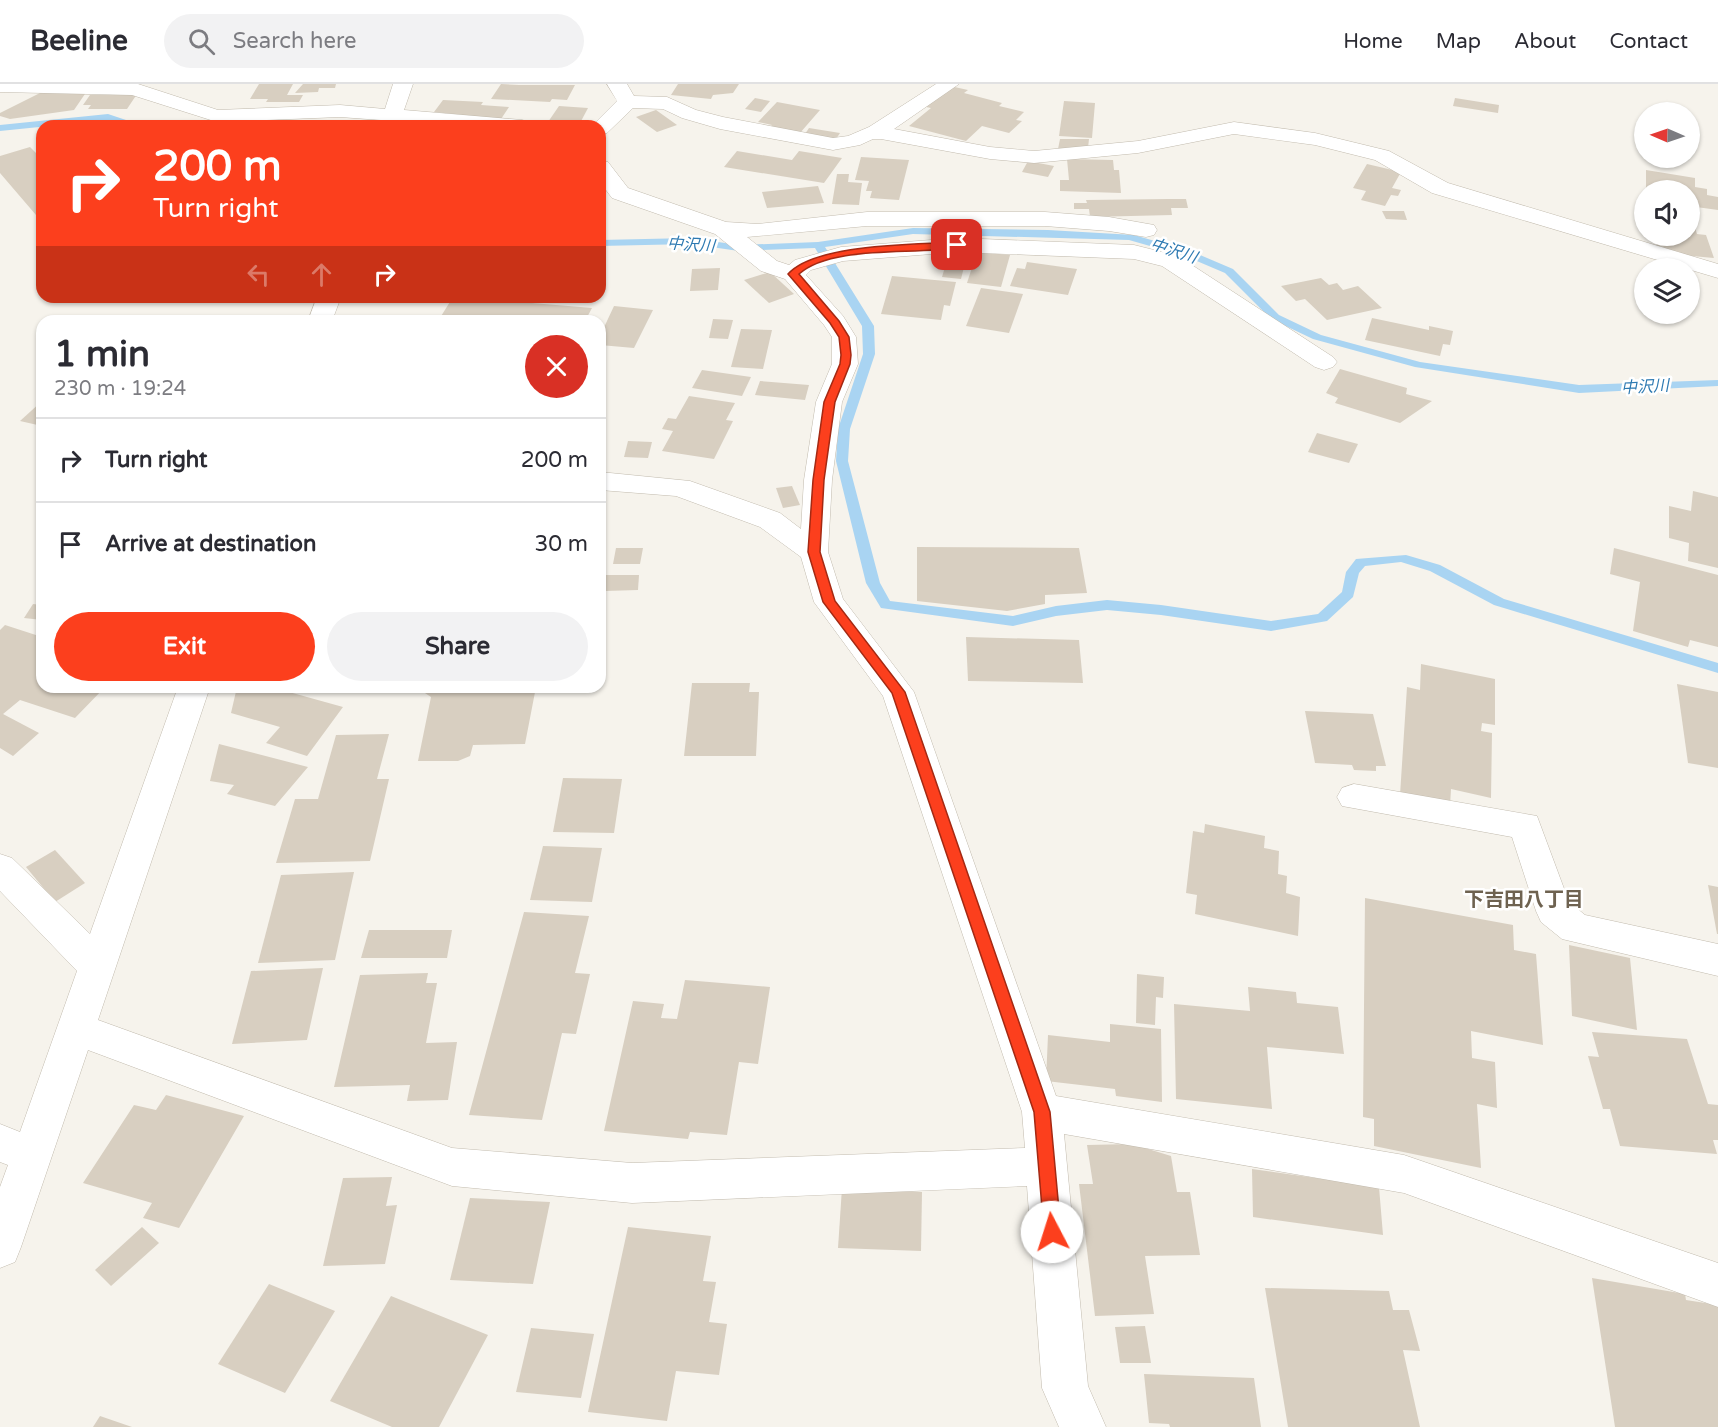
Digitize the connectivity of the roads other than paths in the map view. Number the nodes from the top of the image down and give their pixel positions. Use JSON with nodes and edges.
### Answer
{"nodes":[{"id":1,"x":404,"y":84,"type":"edge"},
{"id":2,"x":949,"y":84,"type":"edge"},
{"id":3,"x":0,"y":86,"type":"edge"},
{"id":4,"x":623,"y":93,"type":"edge"},
{"id":5,"x":386,"y":120,"type":"edge"},
{"id":6,"x":391,"y":120,"type":"edge"},
{"id":7,"x":606,"y":120,"type":"edge"},
{"id":8,"x":874,"y":133,"type":"junction"},
{"id":9,"x":606,"y":175,"type":"edge"},
{"id":10,"x":723,"y":229,"type":"junction"},
{"id":11,"x":1146,"y":230,"type":"dead end"},
{"id":12,"x":1718,"y":271,"type":"edge"},
{"id":13,"x":793,"y":274,"type":"junction"},
{"id":14,"x":1324,"y":362,"type":"dead end"},
{"id":15,"x":606,"y":482,"type":"edge"},
{"id":16,"x":814,"y":552,"type":"junction"},
{"id":17,"x":192,"y":693,"type":"edge"},
{"id":18,"x":1354,"y":797,"type":"dead end"},
{"id":19,"x":0,"y":868,"type":"edge"},
{"id":20,"x":1718,"y":960,"type":"edge"},
{"id":21,"x":96,"y":970,"type":"junction"},
{"id":22,"x":76,"y":1029,"type":"junction"},
{"id":23,"x":1042,"y":1112,"type":"junction"},
{"id":24,"x":16,"y":1149,"type":"edge"},
{"id":25,"x":1047,"y":1166,"type":"junction"},
{"id":26,"x":0,"y":1247,"type":"edge"},
{"id":27,"x":1718,"y":1285,"type":"edge"},
{"id":28,"x":1083,"y":1427,"type":"edge"}],
"edges":[{"from":1,"to":6,"type":"street"},
{"from":2,"to":8,"type":"street"},
{"from":3,"to":5,"type":"street"},
{"from":4,"to":7,"type":"street"},
{"from":4,"to":8,"type":"street"},
{"from":8,"to":12,"type":"street"},
{"from":9,"to":10,"type":"street"},
{"from":10,"to":11,"type":"street"},
{"from":10,"to":13,"type":"street"},
{"from":13,"to":14,"type":"street"},
{"from":13,"to":16,"type":"street"},
{"from":15,"to":16,"type":"street"},
{"from":16,"to":23,"type":"street"},
{"from":17,"to":21,"type":"street"},
{"from":18,"to":20,"type":"street"},
{"from":19,"to":21,"type":"street"},
{"from":21,"to":22,"type":"street"},
{"from":22,"to":24,"type":"street"},
{"from":22,"to":25,"type":"street"},
{"from":23,"to":25,"type":"street"},
{"from":23,"to":27,"type":"street"},
{"from":24,"to":26,"type":"street"},
{"from":25,"to":28,"type":"street"}]}
